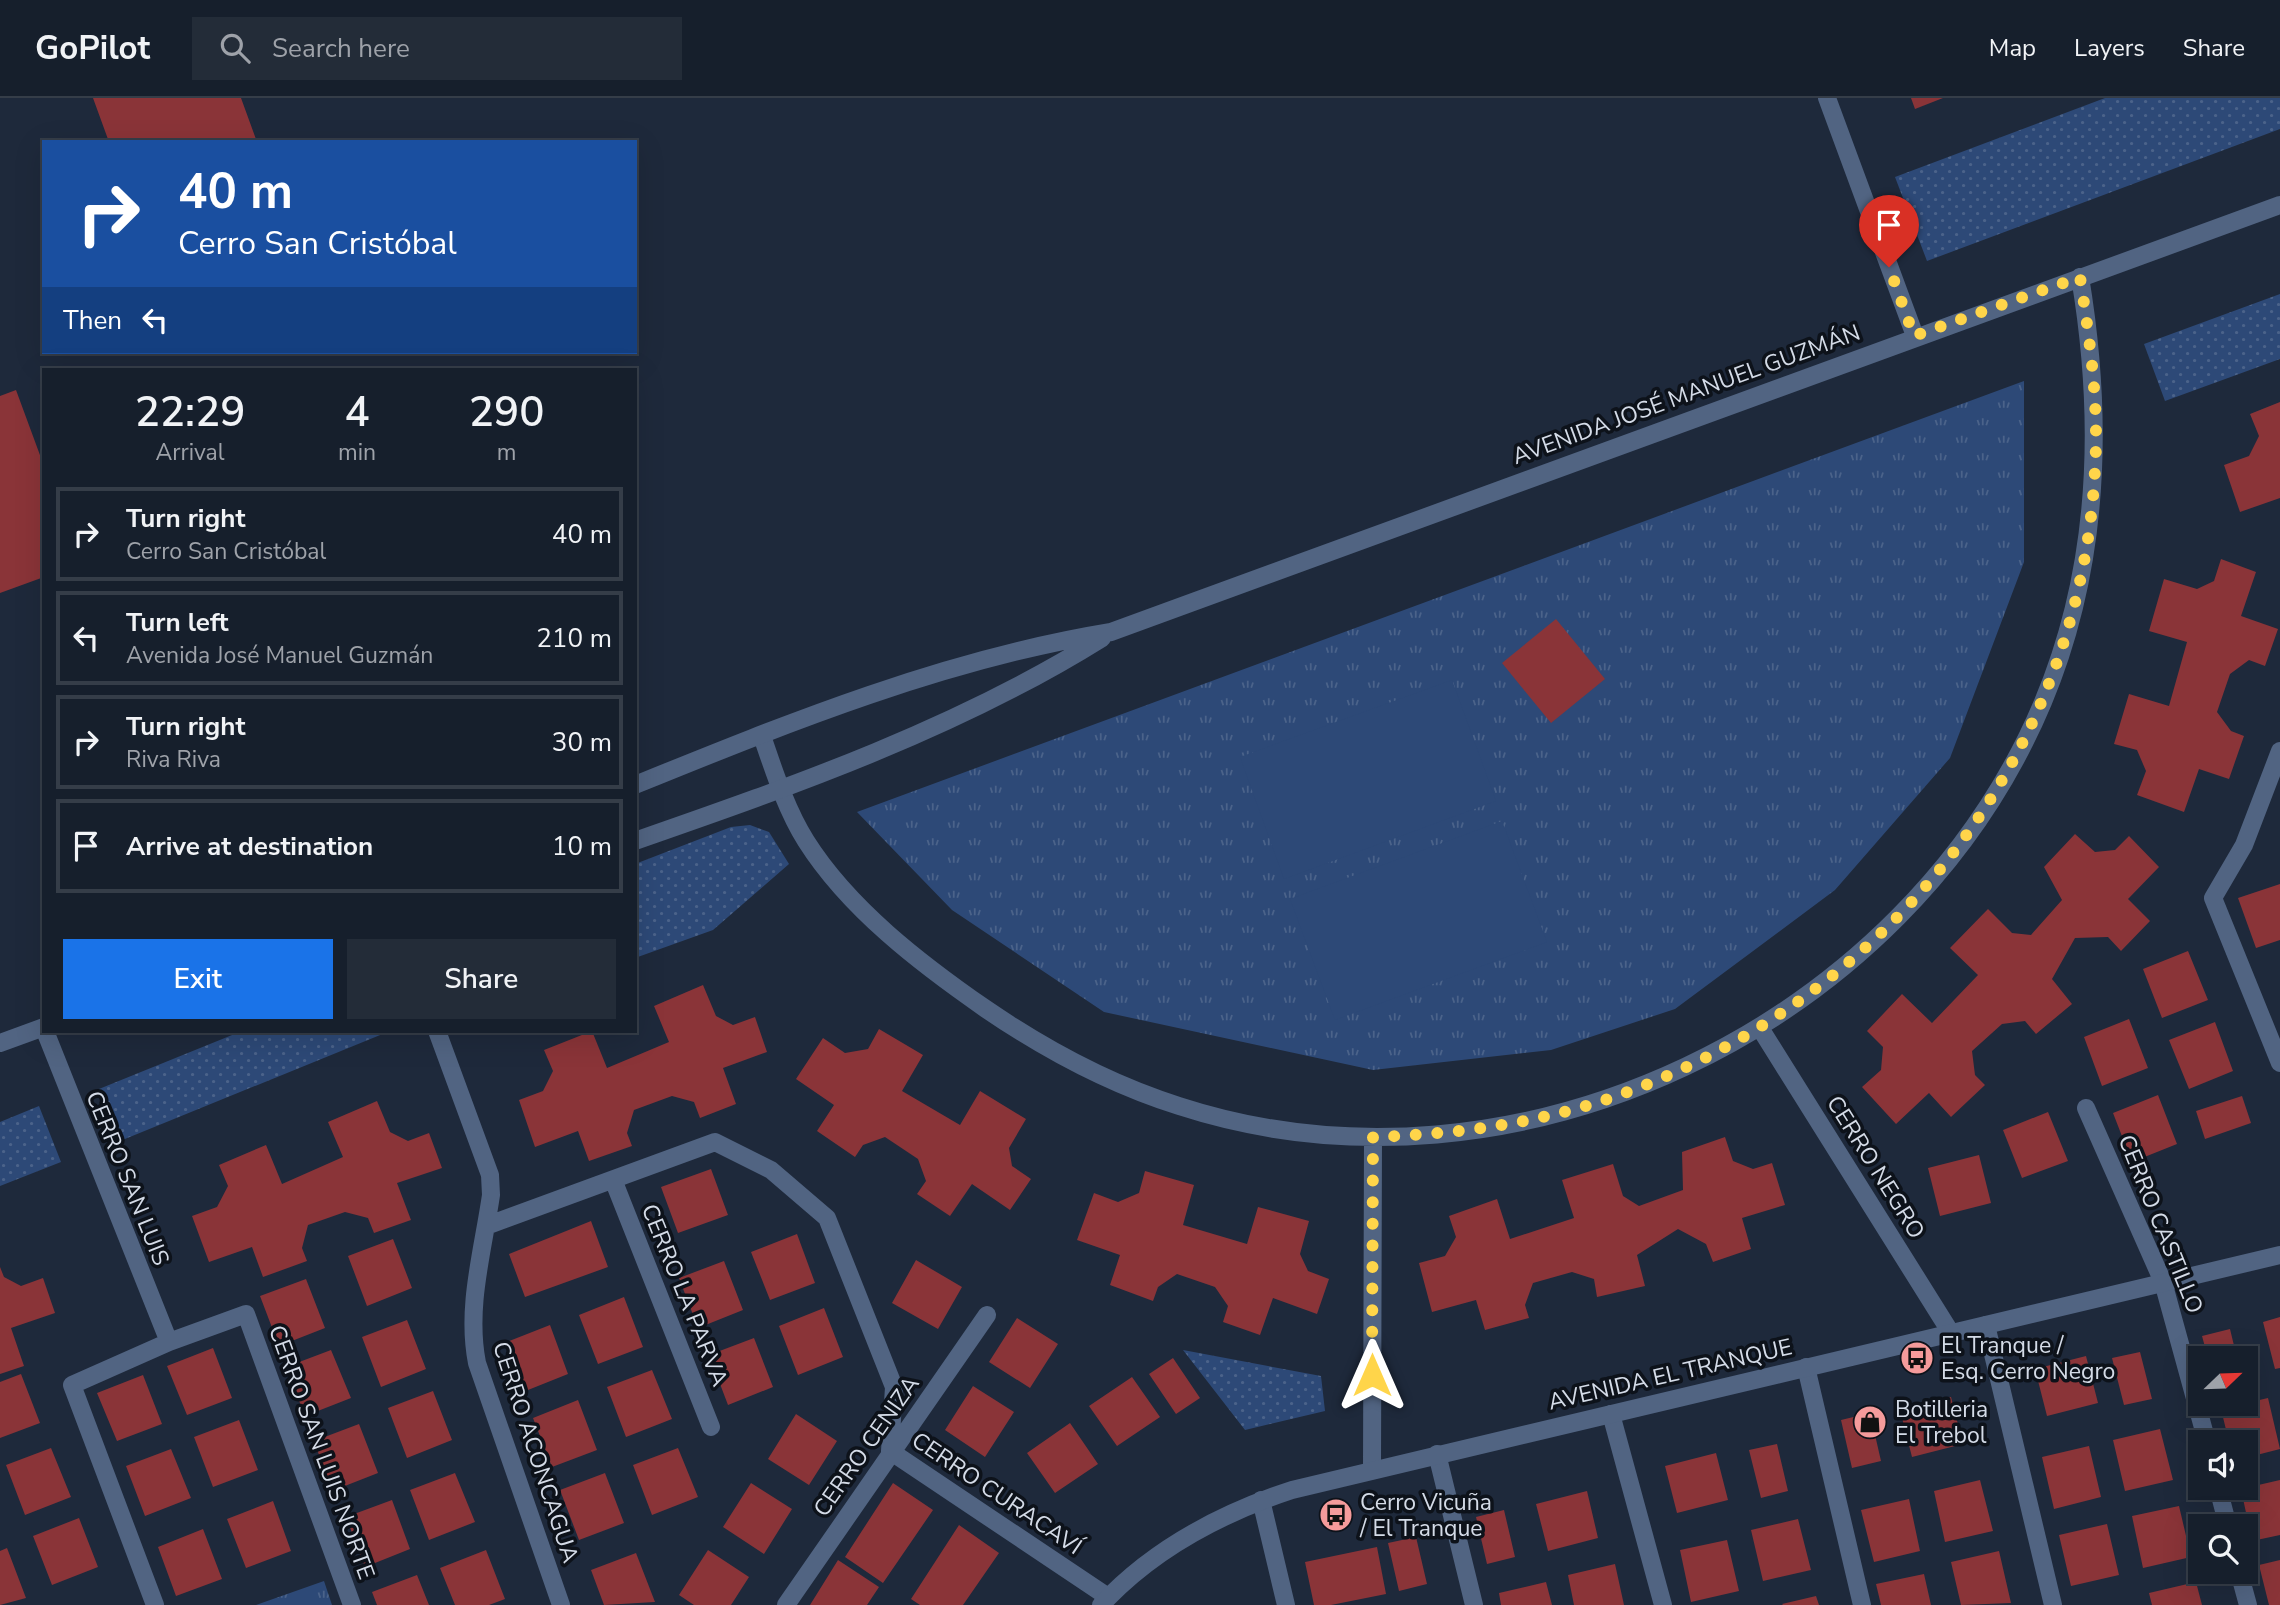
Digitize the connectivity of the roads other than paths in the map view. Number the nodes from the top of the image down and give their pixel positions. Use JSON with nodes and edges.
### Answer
{"nodes":[{"id":1,"x":1827,"y":98,"type":"edge"},
{"id":2,"x":2280,"y":205,"type":"edge"},
{"id":3,"x":2080,"y":277,"type":"junction"},
{"id":4,"x":1914,"y":336,"type":"junction"},
{"id":5,"x":1111,"y":632,"type":"junction"},
{"id":6,"x":762,"y":736,"type":"junction"},
{"id":7,"x":2280,"y":751,"type":"edge"},
{"id":8,"x":637,"y":784,"type":"edge"},
{"id":9,"x":780,"y":787,"type":"junction"},
{"id":10,"x":637,"y":840,"type":"edge"},
{"id":11,"x":1760,"y":1028,"type":"junction"},
{"id":12,"x":42,"y":1029,"type":"edge"},
{"id":13,"x":46,"y":1033,"type":"edge"},
{"id":14,"x":438,"y":1033,"type":"edge"},
{"id":15,"x":0,"y":1042,"type":"edge"},
{"id":16,"x":2280,"y":1063,"type":"edge"},
{"id":17,"x":2086,"y":1108,"type":"dead end"},
{"id":18,"x":1373,"y":1137,"type":"junction"},
{"id":19,"x":614,"y":1182,"type":"junction"},
{"id":20,"x":486,"y":1226,"type":"junction"},
{"id":21,"x":2280,"y":1255,"type":"edge"},
{"id":22,"x":2163,"y":1282,"type":"junction"},
{"id":23,"x":987,"y":1315,"type":"dead end"},
{"id":24,"x":1986,"y":1325,"type":"junction"},
{"id":25,"x":1951,"y":1333,"type":"junction"},
{"id":26,"x":169,"y":1342,"type":"junction"},
{"id":27,"x":1806,"y":1367,"type":"junction"},
{"id":28,"x":1611,"y":1413,"type":"junction"},
{"id":29,"x":711,"y":1427,"type":"dead end"},
{"id":30,"x":2204,"y":1430,"type":"edge"},
{"id":31,"x":890,"y":1451,"type":"junction"},
{"id":32,"x":1437,"y":1454,"type":"junction"},
{"id":33,"x":1372,"y":1469,"type":"junction"},
{"id":34,"x":1261,"y":1500,"type":"junction"},
{"id":35,"x":2242,"y":1584,"type":"edge"},
{"id":36,"x":1105,"y":1601,"type":"edge"},
{"id":37,"x":155,"y":1605,"type":"edge"},
{"id":38,"x":352,"y":1605,"type":"edge"},
{"id":39,"x":561,"y":1605,"type":"edge"},
{"id":40,"x":786,"y":1605,"type":"edge"},
{"id":41,"x":1286,"y":1605,"type":"edge"},
{"id":42,"x":1474,"y":1605,"type":"edge"},
{"id":43,"x":1663,"y":1605,"type":"edge"},
{"id":44,"x":1862,"y":1605,"type":"edge"},
{"id":45,"x":2053,"y":1605,"type":"edge"},
{"id":46,"x":2248,"y":1605,"type":"edge"}],
"edges":[{"from":1,"to":4,"type":"street"},
{"from":2,"to":3,"type":"street","name":"AVENIDA JOSÉ MANUEL GUZMÁN"},
{"from":3,"to":4,"type":"street","name":"AVENIDA JOSÉ MANUEL GUZMÁN"},
{"from":3,"to":11,"type":"street"},
{"from":4,"to":5,"type":"street","name":"AVENIDA JOSÉ MANUEL GUZMÁN"},
{"from":5,"to":6,"type":"street","name":"AVENIDA JOSÉ MANUEL GUZMÁN"},
{"from":5,"to":9,"type":"street","name":"AVENIDA JOSÉ MANUEL GUZMÁN"},
{"from":6,"to":8,"type":"street","name":"AVENIDA JOSÉ MANUEL GUZMÁN"},
{"from":6,"to":9,"type":"street"},
{"from":7,"to":16,"type":"street"},
{"from":9,"to":10,"type":"street","name":"AVENIDA JOSÉ MANUEL GUZMÁN"},
{"from":9,"to":18,"type":"street"},
{"from":11,"to":18,"type":"street"},
{"from":11,"to":25,"type":"street","name":"CERRO NEGRO"},
{"from":12,"to":15,"type":"street"},
{"from":13,"to":26,"type":"street","name":"CERRO SAN LUIS"},
{"from":14,"to":20,"type":"street","name":"CERRO ACONCAGUA"},
{"from":17,"to":22,"type":"street","name":"CERRO CASTILLO"},
{"from":18,"to":33,"type":"street"},
{"from":19,"to":20,"type":"street","name":"CERRO CURACAVÍ"},
{"from":19,"to":29,"type":"street","name":"CERRO LA PARVA"},
{"from":19,"to":31,"type":"street","name":"CERRO CURACAVÍ"},
{"from":20,"to":39,"type":"street","name":"CERRO ACONCAGUA"},
{"from":21,"to":22,"type":"street","name":"AVENIDA EL TRANQUE"},
{"from":22,"to":24,"type":"street","name":"AVENIDA EL TRANQUE"},
{"from":22,"to":30,"type":"street","name":"CERRO CASTILLO"},
{"from":23,"to":31,"type":"street","name":"CERRO CENIZA"},
{"from":24,"to":25,"type":"street","name":"AVENIDA EL TRANQUE"},
{"from":24,"to":45,"type":"street"},
{"from":25,"to":27,"type":"street","name":"AVENIDA EL TRANQUE"},
{"from":26,"to":37,"type":"street"},
{"from":26,"to":38,"type":"street","name":"CERRO SAN LUIS NORTE"},
{"from":27,"to":28,"type":"street","name":"AVENIDA EL TRANQUE"},
{"from":27,"to":44,"type":"street"},
{"from":28,"to":32,"type":"street","name":"AVENIDA EL TRANQUE"},
{"from":28,"to":43,"type":"street"},
{"from":31,"to":36,"type":"street","name":"CERRO CURACAVÍ"},
{"from":31,"to":40,"type":"street","name":"CERRO CENIZA"},
{"from":32,"to":33,"type":"street","name":"AVENIDA EL TRANQUE"},
{"from":32,"to":42,"type":"street"},
{"from":33,"to":34,"type":"street","name":"AVENIDA EL TRANQUE"},
{"from":34,"to":36,"type":"street","name":"AVENIDA EL TRANQUE"},
{"from":34,"to":41,"type":"street"},
{"from":35,"to":46,"type":"street"}]}
